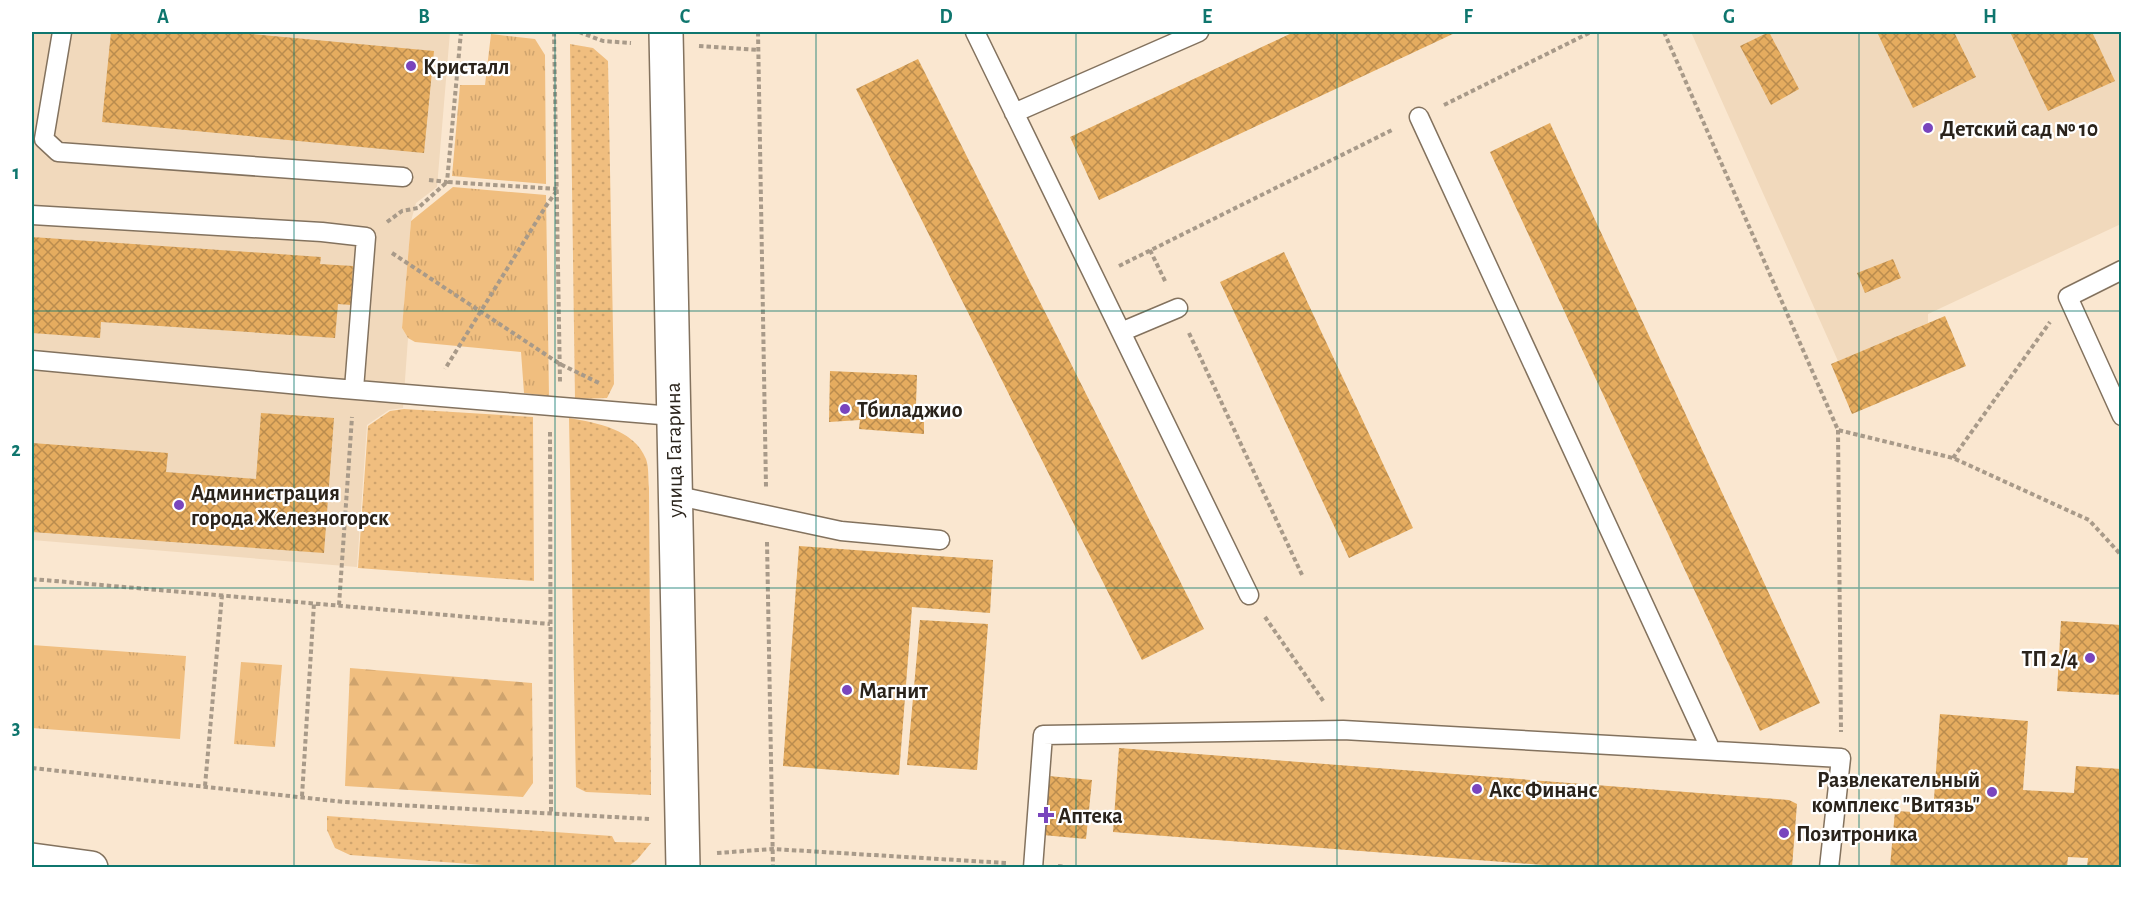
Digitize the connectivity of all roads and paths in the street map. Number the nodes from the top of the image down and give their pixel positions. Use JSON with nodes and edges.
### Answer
{"nodes":[{"id":1,"x":62,"y":32,"type":"edge"},
{"id":2,"x":460,"y":32,"type":"edge"},
{"id":3,"x":666,"y":32,"type":"edge"},
{"id":4,"x":758,"y":32,"type":"edge"},
{"id":5,"x":975,"y":32,"type":"edge"},
{"id":6,"x":1199,"y":32,"type":"edge"},
{"id":7,"x":1591,"y":32,"type":"edge"},
{"id":8,"x":1664,"y":32,"type":"edge"},
{"id":9,"x":1014,"y":113,"type":"junction"},
{"id":10,"x":1419,"y":117,"type":"junction"},
{"id":11,"x":38,"y":139,"type":"edge"},
{"id":12,"x":403,"y":177,"type":"junction"},
{"id":13,"x":447,"y":182,"type":"junction"},
{"id":14,"x":402,"y":211,"type":"junction"},
{"id":15,"x":32,"y":215,"type":"edge"},
{"id":16,"x":366,"y":237,"type":"junction"},
{"id":17,"x":1150,"y":250,"type":"junction"},
{"id":18,"x":2121,"y":270,"type":"edge"},
{"id":19,"x":1094,"y":278,"type":"junction"},
{"id":20,"x":2068,"y":297,"type":"junction"},
{"id":21,"x":1178,"y":308,"type":"junction"},
{"id":22,"x":481,"y":312,"type":"junction"},
{"id":23,"x":1121,"y":332,"type":"junction"},
{"id":24,"x":32,"y":360,"type":"edge"},
{"id":25,"x":354,"y":389,"type":"junction"},
{"id":26,"x":429,"y":395,"type":"junction"},
{"id":27,"x":638,"y":412,"type":"junction"},
{"id":28,"x":673,"y":416,"type":"junction"},
{"id":29,"x":2121,"y":416,"type":"edge"},
{"id":30,"x":1838,"y":430,"type":"junction"},
{"id":31,"x":1953,"y":458,"type":"junction"},
{"id":32,"x":766,"y":491,"type":"dead end"},
{"id":33,"x":674,"y":495,"type":"junction"},
{"id":34,"x":767,"y":539,"type":"dead end"},
{"id":35,"x":940,"y":540,"type":"dead end"},
{"id":36,"x":2121,"y":556,"type":"edge"},
{"id":37,"x":1303,"y":577,"type":"dead end"},
{"id":38,"x":32,"y":579,"type":"edge"},
{"id":39,"x":1249,"y":594,"type":"joint"},
{"id":40,"x":222,"y":595,"type":"junction"},
{"id":41,"x":314,"y":603,"type":"junction"},
{"id":42,"x":339,"y":605,"type":"junction"},
{"id":43,"x":550,"y":624,"type":"dead end"},
{"id":44,"x":1343,"y":730,"type":"junction"},
{"id":45,"x":1712,"y":750,"type":"junction"},
{"id":46,"x":1841,"y":758,"type":"junction"},
{"id":47,"x":32,"y":768,"type":"edge"},
{"id":48,"x":205,"y":786,"type":"junction"},
{"id":49,"x":302,"y":796,"type":"junction"},
{"id":50,"x":773,"y":849,"type":"junction"},
{"id":51,"x":32,"y":860,"type":"edge"},
{"id":52,"x":683,"y":862,"type":"edge"},
{"id":53,"x":1033,"y":866,"type":"edge"},
{"id":54,"x":91,"y":867,"type":"edge"},
{"id":55,"x":773,"y":867,"type":"edge"},
{"id":56,"x":1075,"y":867,"type":"edge"},
{"id":57,"x":1829,"y":867,"type":"edge"}],
"edges":[{"from":1,"to":11,"type":"lane"},
{"from":2,"to":13,"type":"path"},
{"from":3,"to":28,"type":"main road","name":"улица Гагарина"},
{"from":4,"to":32,"type":"path"},
{"from":5,"to":9,"type":"lane"},
{"from":6,"to":9,"type":"lane"},
{"from":7,"to":10,"type":"path"},
{"from":8,"to":30,"type":"path"},
{"from":9,"to":19,"type":"lane"},
{"from":10,"to":17,"type":"path"},
{"from":10,"to":45,"type":"lane"},
{"from":11,"to":12,"type":"lane"},
{"from":12,"to":13,"type":"path"},
{"from":12,"to":14,"type":"path"},
{"from":13,"to":14,"type":"path"},
{"from":13,"to":22,"type":"path"},
{"from":14,"to":16,"type":"path"},
{"from":15,"to":16,"type":"lane"},
{"from":16,"to":22,"type":"path"},
{"from":16,"to":25,"type":"lane"},
{"from":17,"to":19,"type":"path"},
{"from":17,"to":21,"type":"path"},
{"from":18,"to":20,"type":"lane"},
{"from":19,"to":23,"type":"lane"},
{"from":20,"to":29,"type":"lane"},
{"from":20,"to":31,"type":"path"},
{"from":21,"to":23,"type":"lane"},
{"from":21,"to":37,"type":"path"},
{"from":22,"to":26,"type":"path"},
{"from":22,"to":27,"type":"path"},
{"from":23,"to":39,"type":"lane"},
{"from":24,"to":25,"type":"lane"},
{"from":25,"to":26,"type":"lane"},
{"from":25,"to":42,"type":"path"},
{"from":26,"to":27,"type":"lane"},
{"from":27,"to":28,"type":"lane"},
{"from":28,"to":33,"type":"main road","name":"улица Гагарина"},
{"from":30,"to":31,"type":"path"},
{"from":30,"to":46,"type":"path"},
{"from":31,"to":36,"type":"path"},
{"from":33,"to":35,"type":"lane"},
{"from":33,"to":52,"type":"main road","name":"улица Гагарина"},
{"from":34,"to":50,"type":"path"},
{"from":38,"to":40,"type":"path"},
{"from":39,"to":44,"type":"path"},
{"from":40,"to":41,"type":"path"},
{"from":40,"to":48,"type":"path"},
{"from":41,"to":42,"type":"path"},
{"from":41,"to":49,"type":"path"},
{"from":42,"to":43,"type":"path"},
{"from":44,"to":45,"type":"lane"},
{"from":44,"to":53,"type":"lane"},
{"from":45,"to":46,"type":"lane"},
{"from":46,"to":57,"type":"lane"},
{"from":47,"to":48,"type":"path"},
{"from":48,"to":49,"type":"path"},
{"from":49,"to":52,"type":"path"},
{"from":50,"to":52,"type":"path"},
{"from":50,"to":53,"type":"path"},
{"from":50,"to":55,"type":"path"},
{"from":51,"to":54,"type":"main road"},
{"from":53,"to":56,"type":"path"}]}
